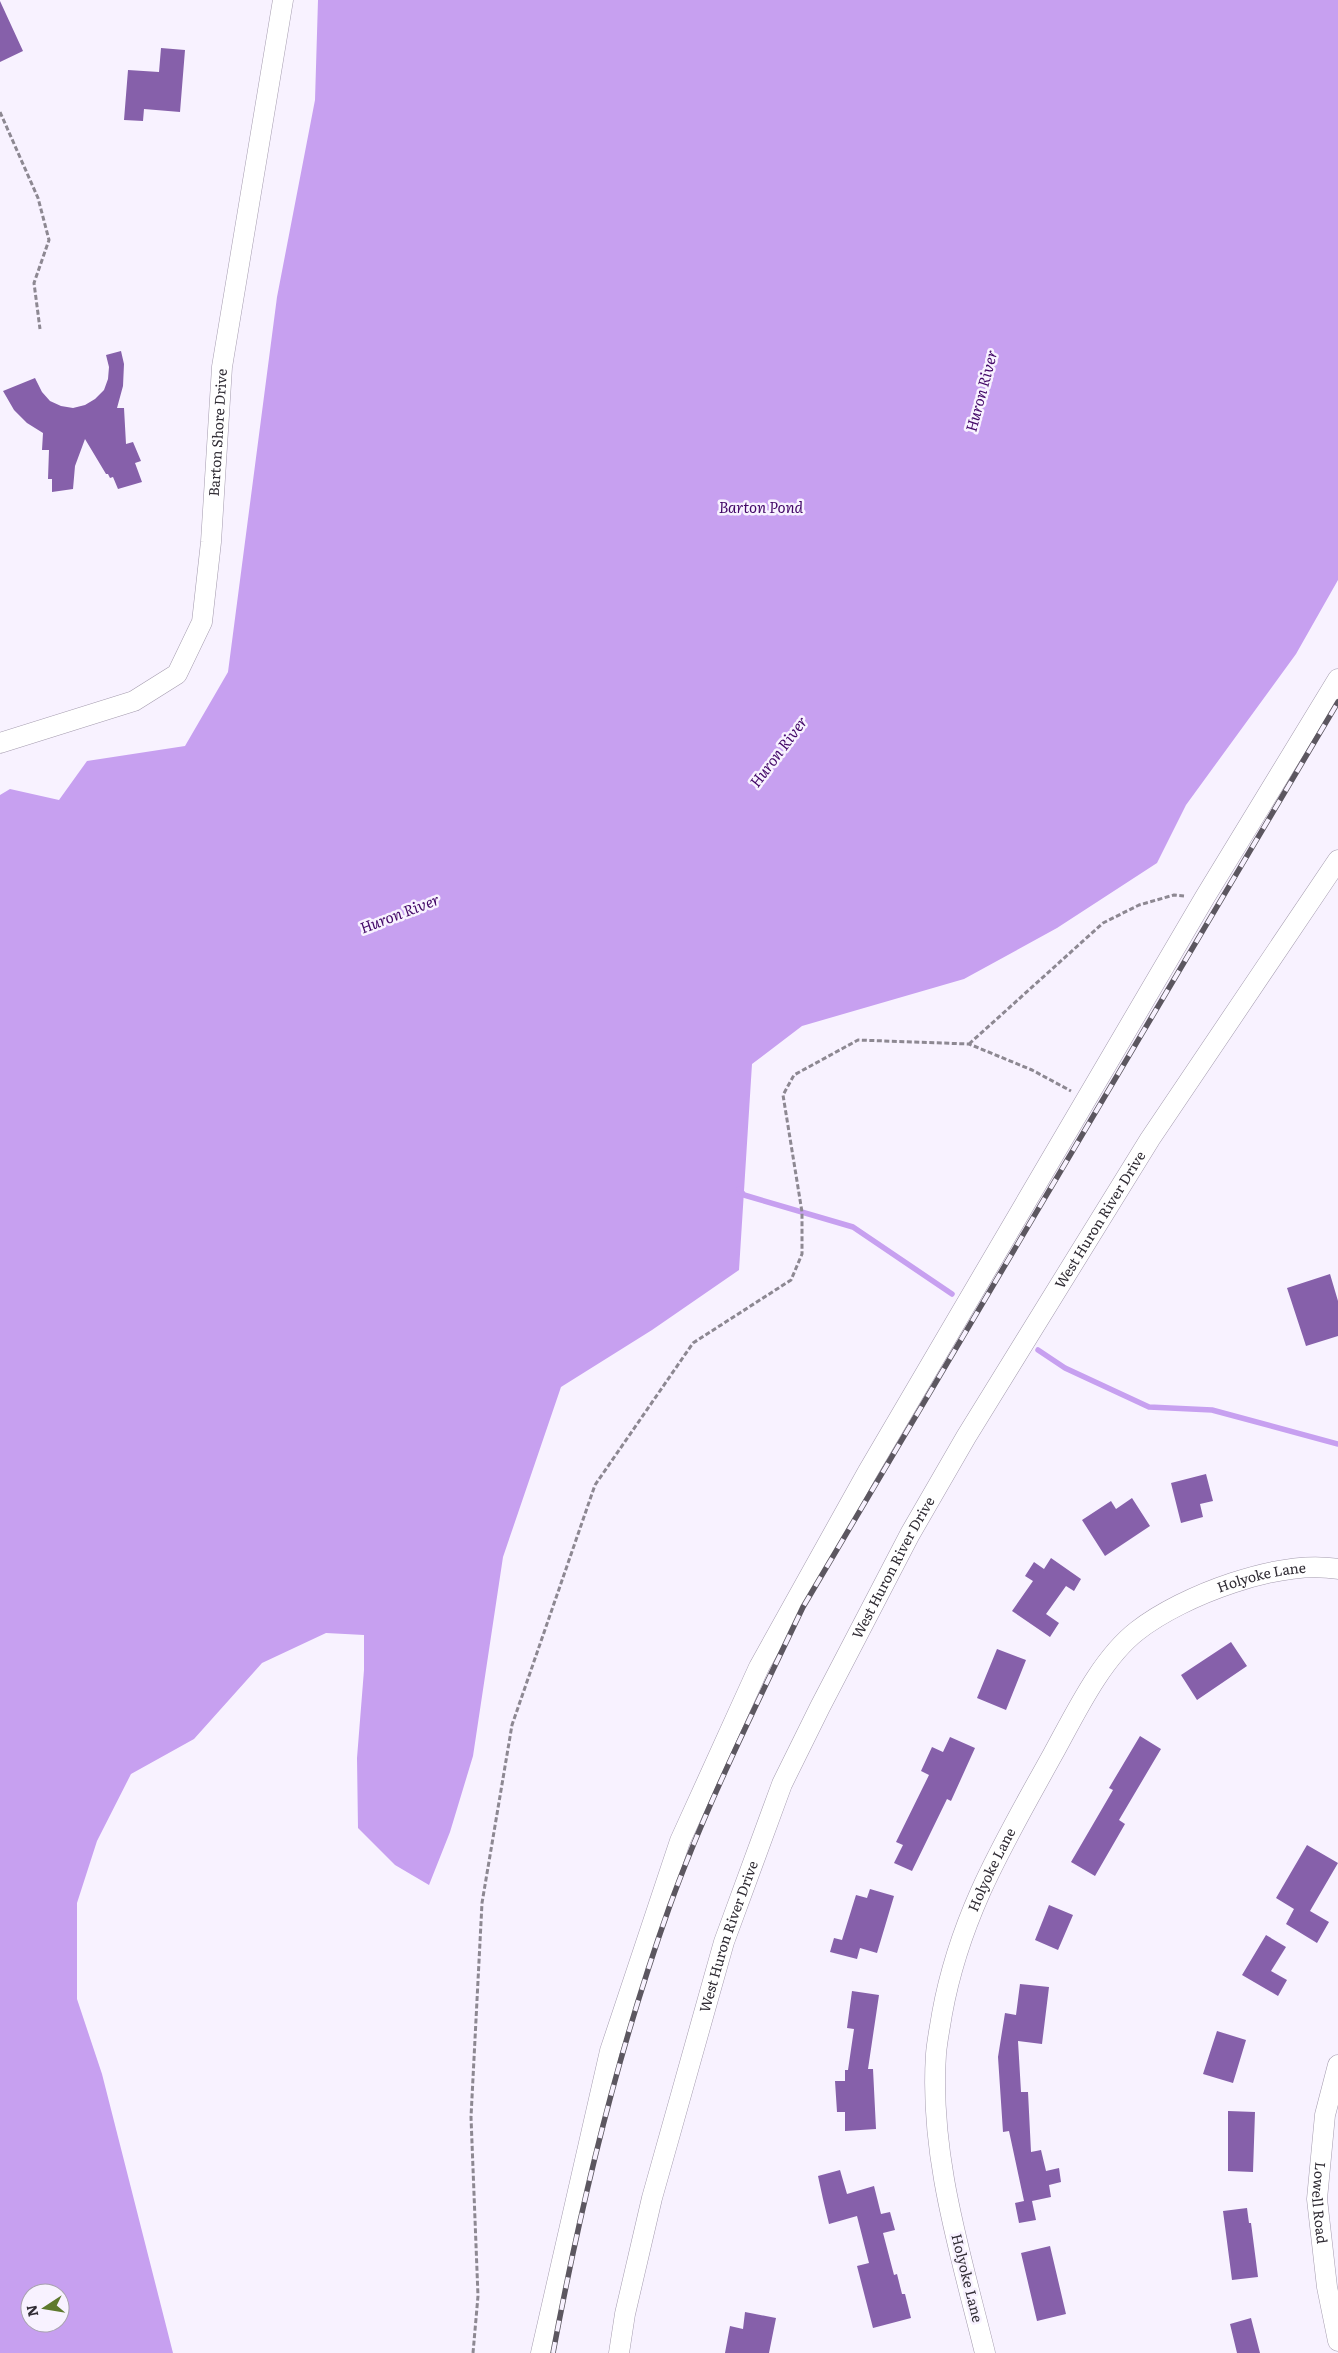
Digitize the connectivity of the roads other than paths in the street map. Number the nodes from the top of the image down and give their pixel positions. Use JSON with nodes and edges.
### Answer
{"nodes":[{"id":1,"x":283,"y":0,"type":"edge"},
{"id":2,"x":1338,"y":679,"type":"edge"},
{"id":3,"x":0,"y":743,"type":"edge"},
{"id":4,"x":1338,"y":860,"type":"edge"},
{"id":5,"x":1338,"y":1569,"type":"edge"},
{"id":6,"x":1338,"y":2065,"type":"edge"},
{"id":7,"x":1338,"y":2341,"type":"edge"},
{"id":8,"x":541,"y":2353,"type":"edge"},
{"id":9,"x":620,"y":2353,"type":"edge"},
{"id":10,"x":985,"y":2353,"type":"edge"}],
"edges":[{"from":1,"to":3,"type":"street","name":"Barton Shore Drive"},
{"from":2,"to":8,"type":"street"},
{"from":4,"to":9,"type":"street","name":"West Huron River Drive"},
{"from":5,"to":10,"type":"street","name":"Holyoke Lane"},
{"from":6,"to":7,"type":"street","name":"Lowell Road"}]}
